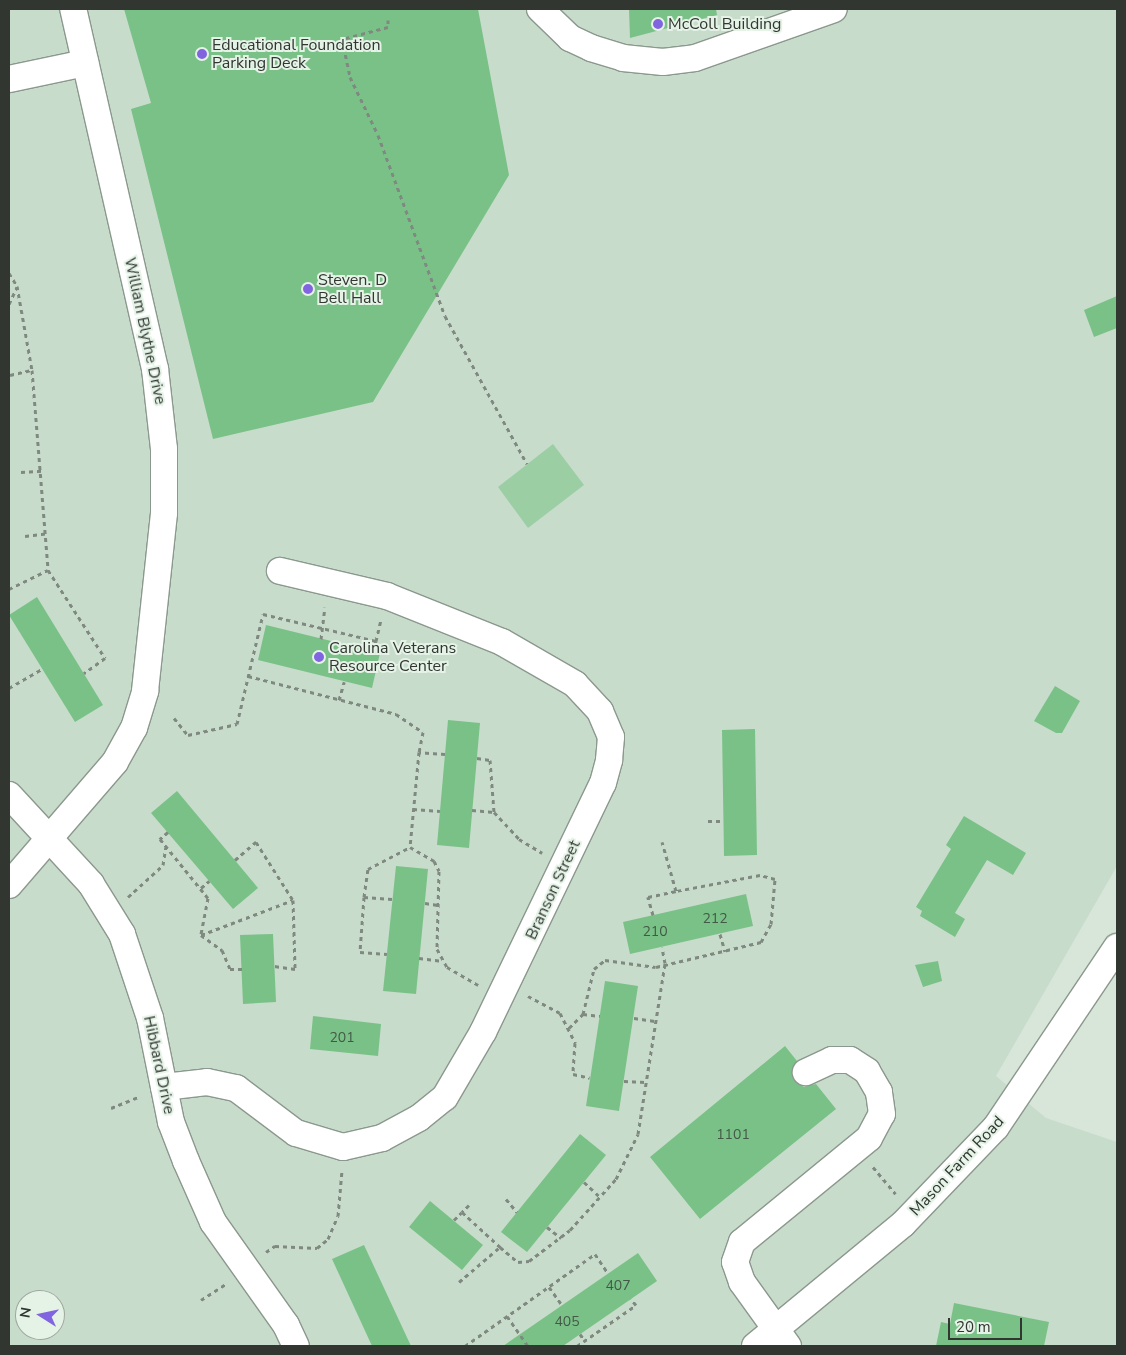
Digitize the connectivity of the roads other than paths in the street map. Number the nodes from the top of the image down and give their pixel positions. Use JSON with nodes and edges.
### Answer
{"nodes":[{"id":1,"x":73,"y":9,"type":"edge"},
{"id":2,"x":540,"y":9,"type":"edge"},
{"id":3,"x":834,"y":9,"type":"edge"},
{"id":4,"x":85,"y":63,"type":"junction"},
{"id":5,"x":9,"y":80,"type":"edge"},
{"id":6,"x":280,"y":571,"type":"dead end"},
{"id":7,"x":9,"y":795,"type":"edge"},
{"id":8,"x":50,"y":836,"type":"junction"},
{"id":9,"x":9,"y":885,"type":"edge"},
{"id":10,"x":1117,"y":947,"type":"edge"},
{"id":11,"x":806,"y":1072,"type":"dead end"},
{"id":12,"x":164,"y":1087,"type":"junction"},
{"id":13,"x":773,"y":1342,"type":"edge"},
{"id":14,"x":296,"y":1346,"type":"edge"}],
"edges":[{"from":1,"to":4,"type":"street","name":"William Blythe Drive"},
{"from":2,"to":3,"type":"street"},
{"from":4,"to":5,"type":"street"},
{"from":4,"to":8,"type":"street","name":"William Blythe Drive"},
{"from":6,"to":12,"type":"street","name":"Branson Street"},
{"from":7,"to":8,"type":"street","name":"Hibbard Drive"},
{"from":8,"to":9,"type":"street","name":"William Blythe Drive"},
{"from":8,"to":12,"type":"street","name":"Hibbard Drive"},
{"from":10,"to":13,"type":"street","name":"Mason Farm Road"},
{"from":11,"to":13,"type":"street"},
{"from":12,"to":14,"type":"street","name":"Hibbard Drive"}]}
